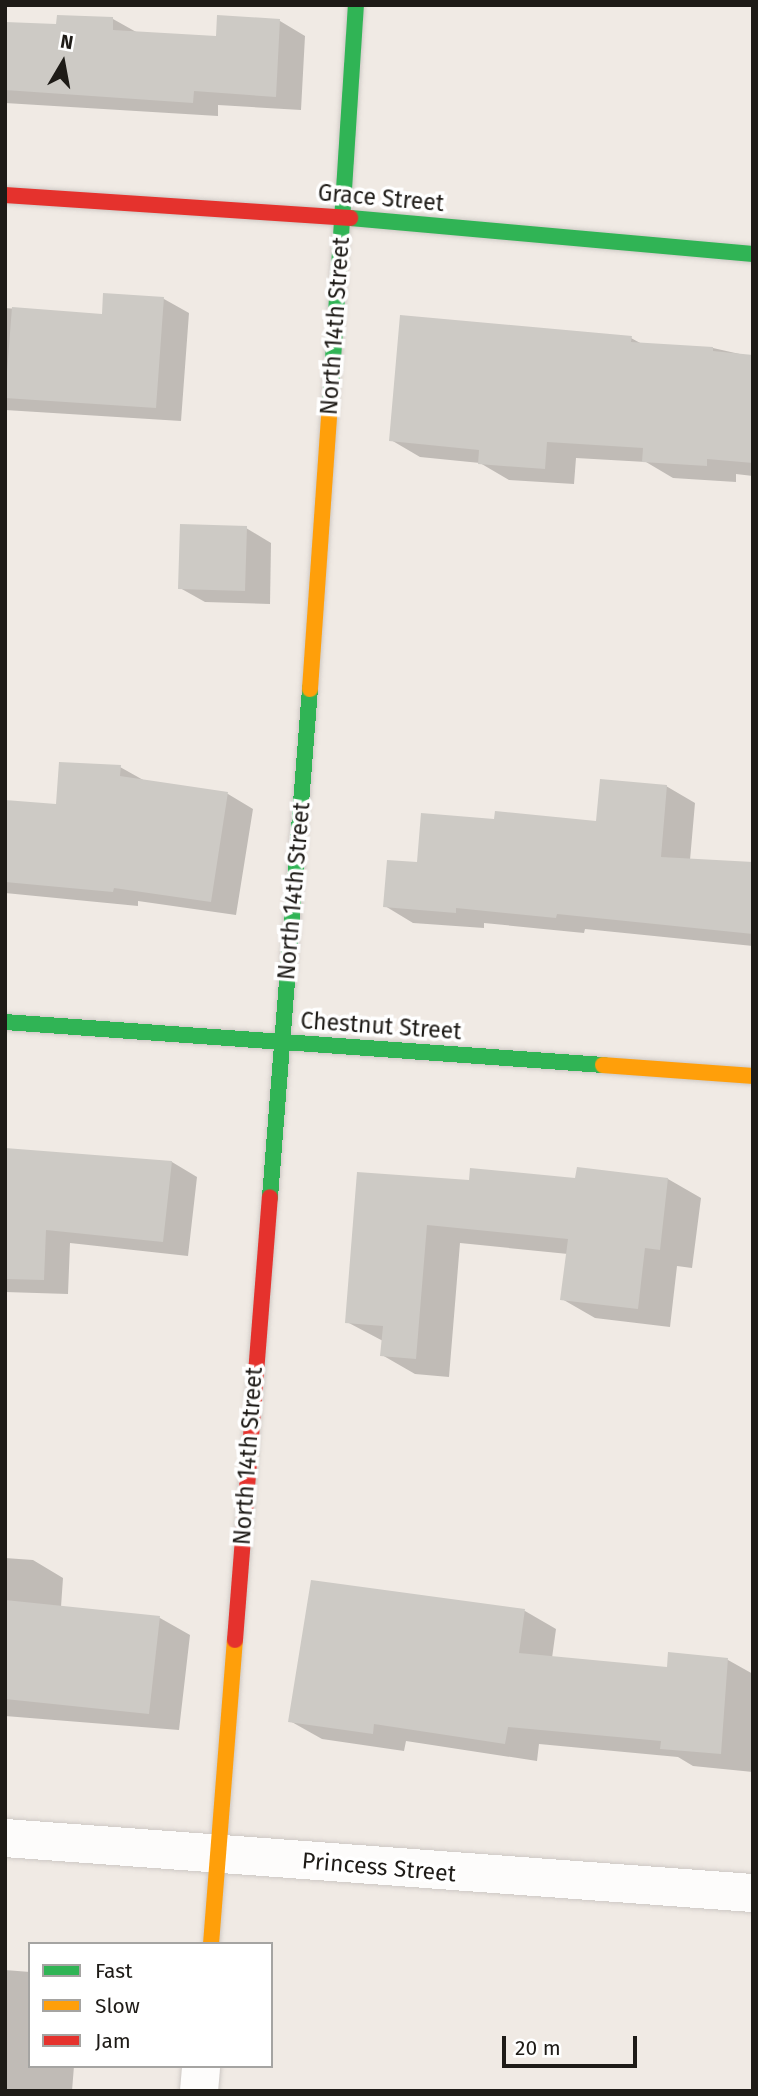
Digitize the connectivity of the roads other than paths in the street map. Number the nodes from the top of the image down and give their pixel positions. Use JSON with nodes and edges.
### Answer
{"nodes":[{"id":1,"x":356,"y":5,"type":"edge"},
{"id":2,"x":5,"y":194,"type":"edge"},
{"id":3,"x":342,"y":218,"type":"junction"},
{"id":4,"x":753,"y":254,"type":"edge"},
{"id":5,"x":5,"y":1022,"type":"edge"},
{"id":6,"x":282,"y":1042,"type":"junction"},
{"id":7,"x":753,"y":1076,"type":"edge"},
{"id":8,"x":5,"y":1838,"type":"edge"},
{"id":9,"x":219,"y":1854,"type":"junction"},
{"id":10,"x":753,"y":1893,"type":"edge"},
{"id":11,"x":211,"y":1942,"type":"edge"},
{"id":12,"x":201,"y":2068,"type":"edge"},
{"id":13,"x":199,"y":2091,"type":"edge"}],
"edges":[{"from":1,"to":3,"type":"street","name":"North 14th Street"},
{"from":2,"to":3,"type":"street","name":"Grace Street"},
{"from":3,"to":4,"type":"street","name":"Grace Street"},
{"from":3,"to":6,"type":"street","name":"North 14th Street"},
{"from":5,"to":6,"type":"street","name":"Chestnut Street"},
{"from":6,"to":7,"type":"street","name":"Chestnut Street"},
{"from":6,"to":9,"type":"street","name":"North 14th Street"},
{"from":8,"to":9,"type":"street","name":"Princess Street"},
{"from":9,"to":10,"type":"street","name":"Princess Street"},
{"from":9,"to":11,"type":"street","name":"North 14th Street"},
{"from":12,"to":13,"type":"street"}]}
